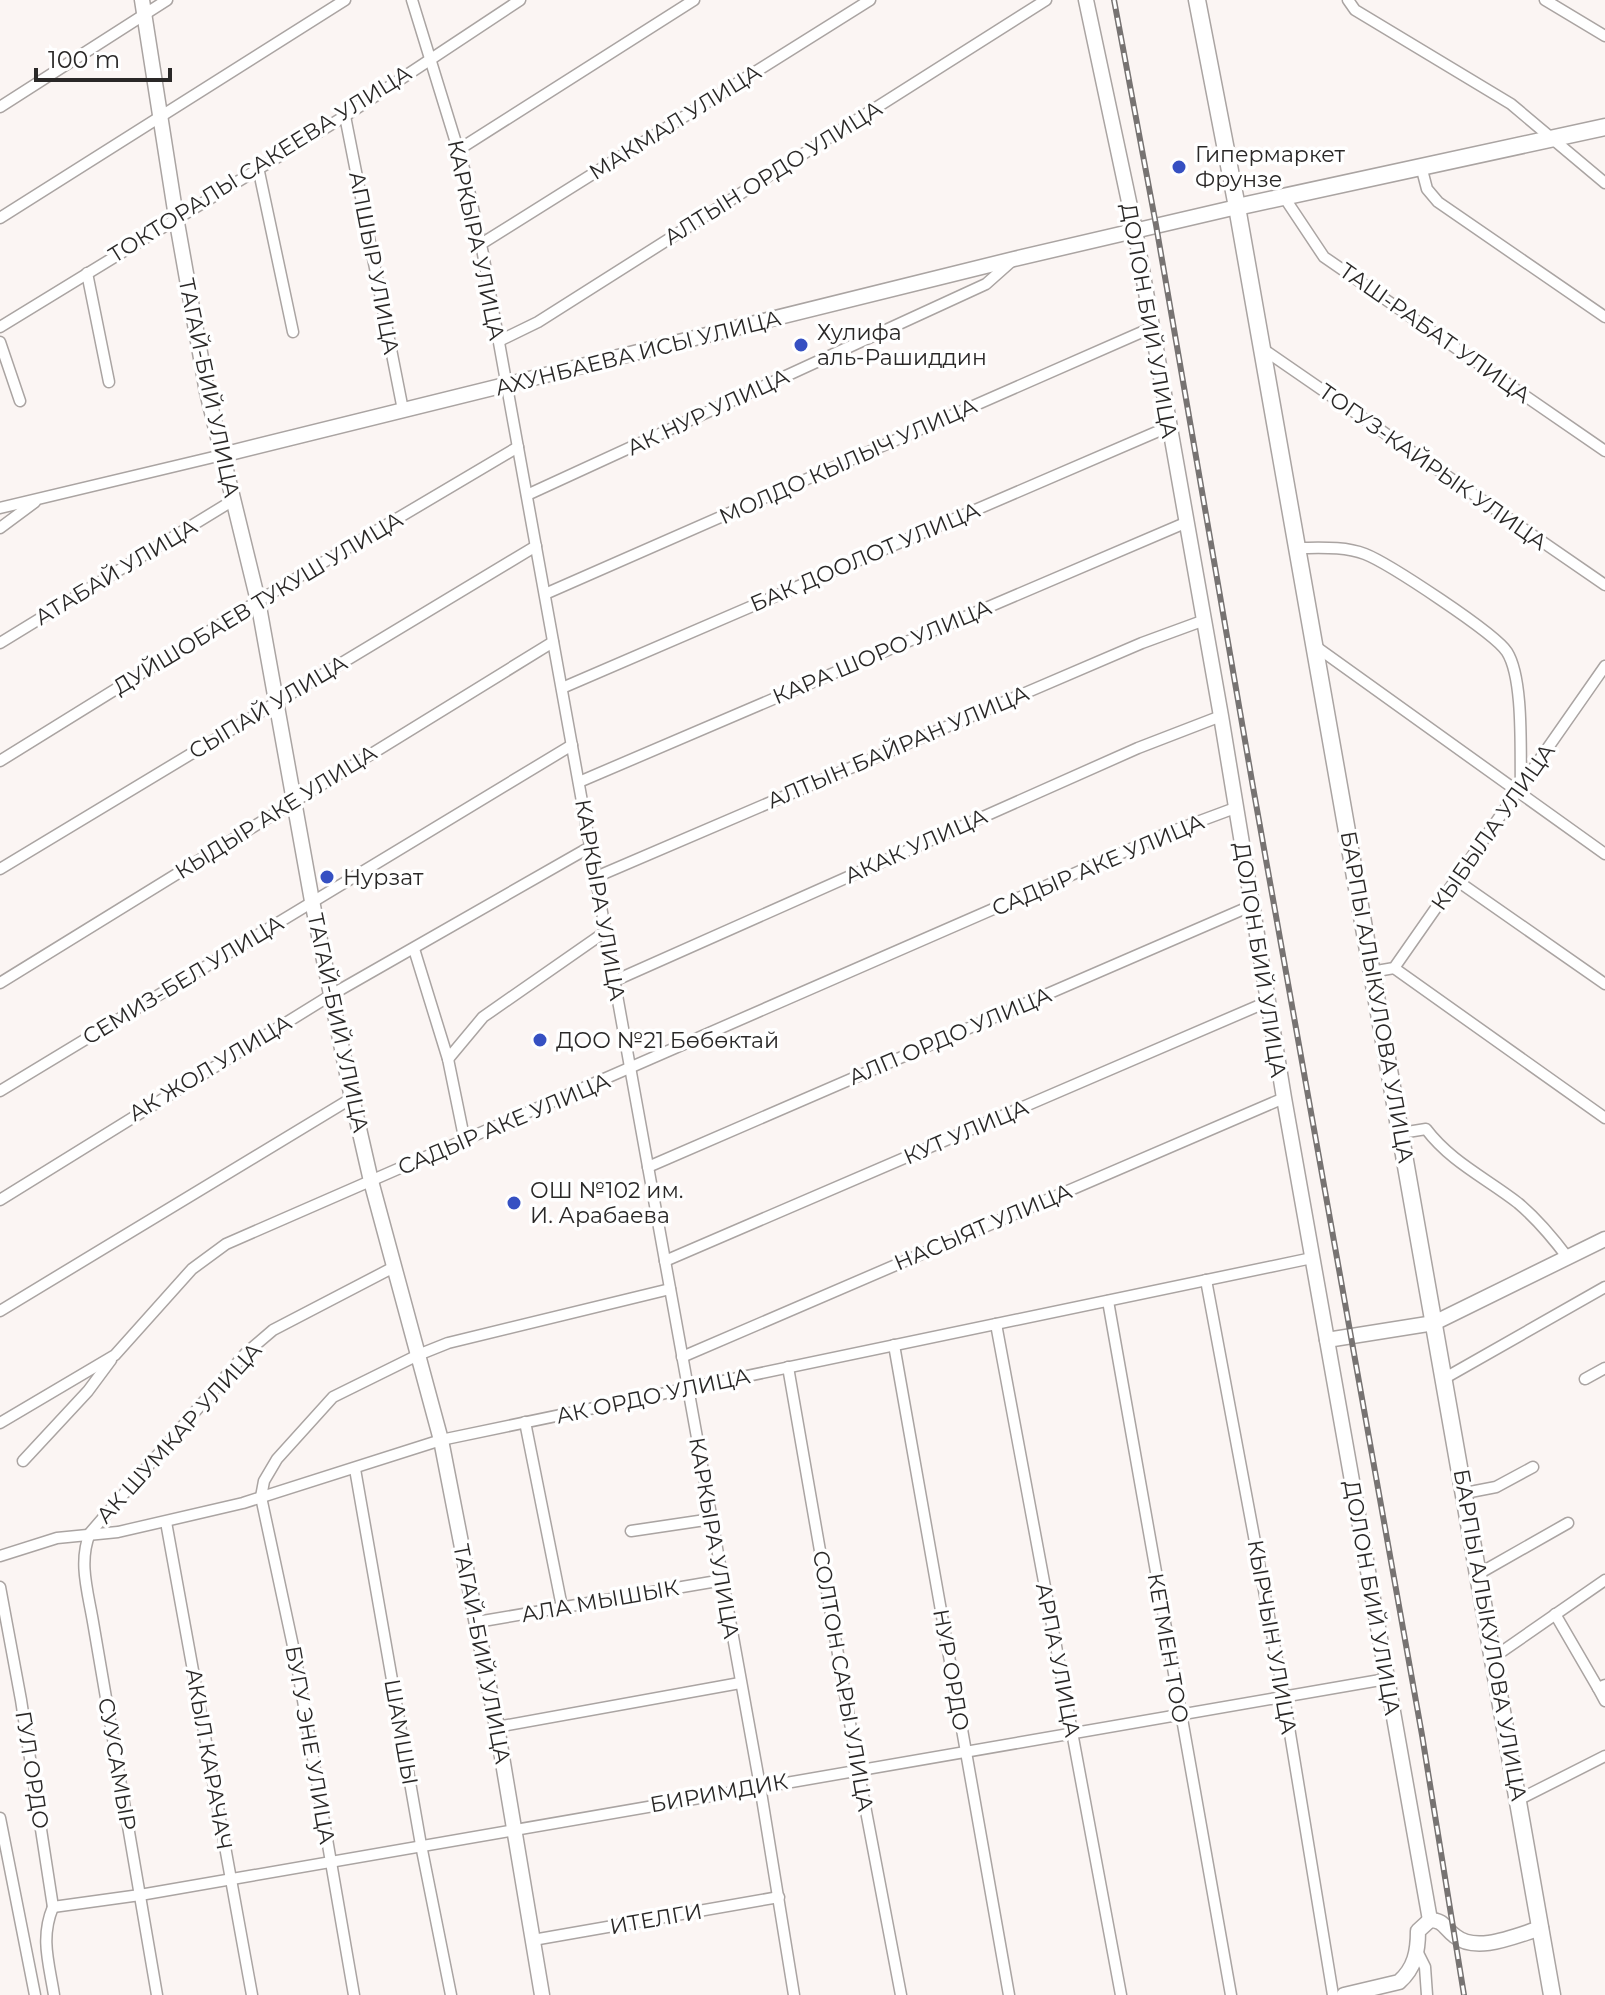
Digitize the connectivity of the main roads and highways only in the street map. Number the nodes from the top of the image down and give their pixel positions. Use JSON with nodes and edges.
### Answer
{"nodes":[{"id":1,"x":1197,"y":0,"type":"edge"},
{"id":2,"x":1605,"y":127,"type":"edge"},
{"id":3,"x":1237,"y":207,"type":"junction"},
{"id":4,"x":1552,"y":1995,"type":"edge"}],
"edges":[{"from":1,"to":3,"type":"main road","name":"БАРПЫ АЛЫКУЛОВА УЛИЦА"},
{"from":2,"to":3,"type":"main road","name":"АХУНБАЕВА ИСЫ УЛИЦА"},
{"from":3,"to":4,"type":"main road","name":"БАРПЫ АЛЫКУЛОВА УЛИЦА"}]}
